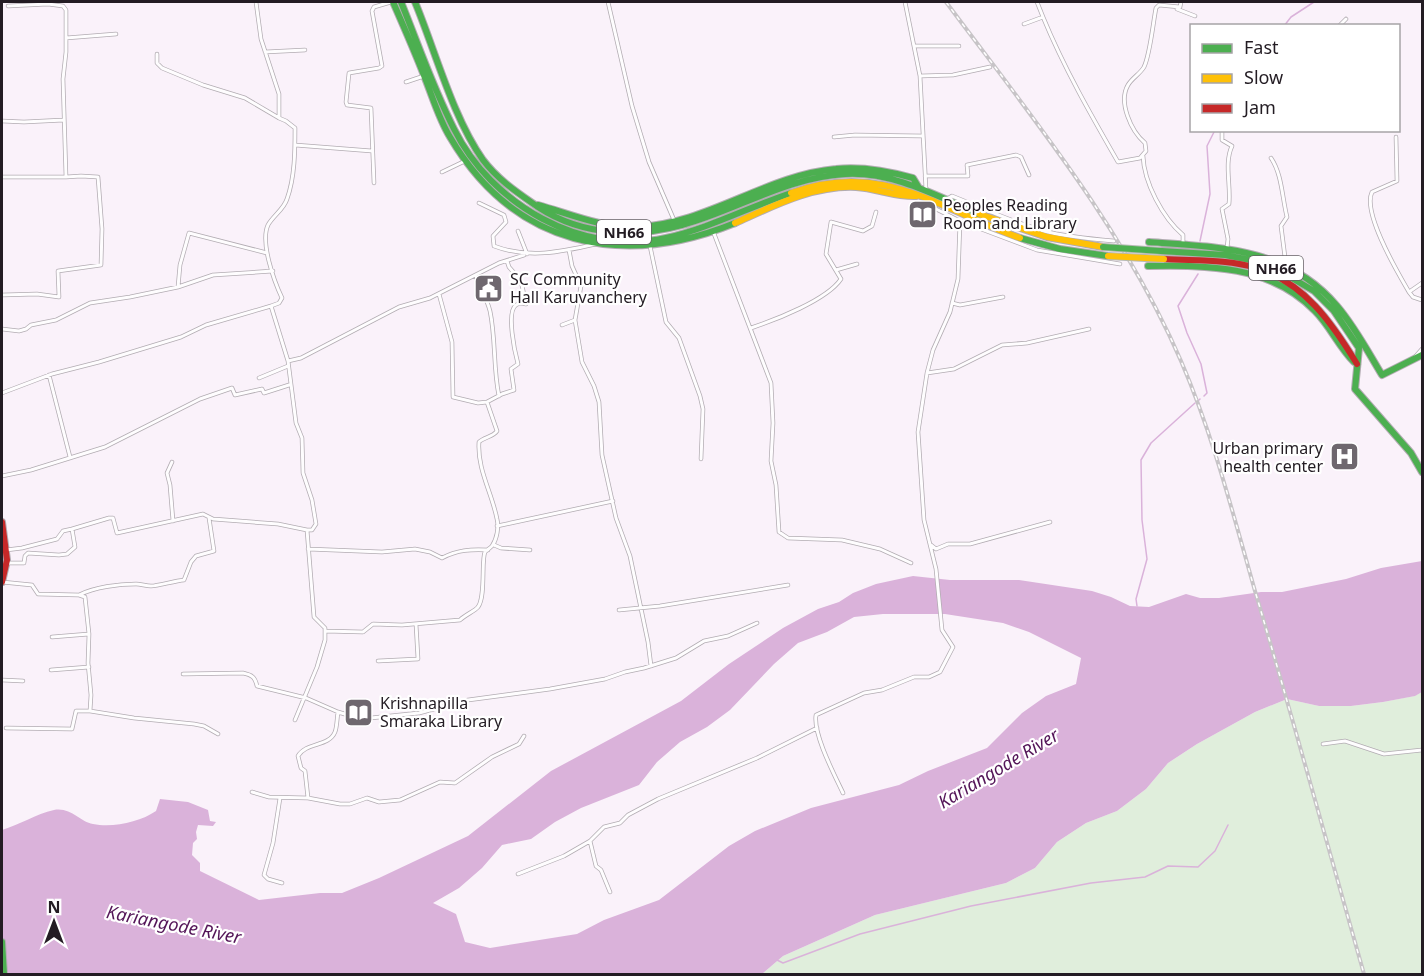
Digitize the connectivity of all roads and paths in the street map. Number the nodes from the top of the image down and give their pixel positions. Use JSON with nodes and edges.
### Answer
{"nodes":[{"id":1,"x":256,"y":2,"type":"edge"},
{"id":2,"x":392,"y":2,"type":"edge"},
{"id":3,"x":401,"y":2,"type":"edge"},
{"id":4,"x":414,"y":2,"type":"edge"},
{"id":5,"x":608,"y":2,"type":"edge"},
{"id":6,"x":905,"y":2,"type":"edge"},
{"id":7,"x":1037,"y":2,"type":"edge"},
{"id":8,"x":1181,"y":2,"type":"edge"},
{"id":9,"x":48,"y":3,"type":"edge"},
{"id":10,"x":8,"y":6,"type":"dead end"},
{"id":11,"x":1176,"y":8,"type":"junction"},
{"id":12,"x":1195,"y":16,"type":"dead end"},
{"id":13,"x":1042,"y":17,"type":"junction"},
{"id":14,"x":1346,"y":19,"type":"dead end"},
{"id":15,"x":1024,"y":24,"type":"dead end"},
{"id":16,"x":1341,"y":24,"type":"edge"},
{"id":17,"x":116,"y":34,"type":"dead end"},
{"id":18,"x":66,"y":38,"type":"junction"},
{"id":19,"x":915,"y":46,"type":"junction"},
{"id":20,"x":959,"y":46,"type":"dead end"},
{"id":21,"x":305,"y":50,"type":"dead end"},
{"id":22,"x":265,"y":52,"type":"junction"},
{"id":23,"x":157,"y":54,"type":"dead end"},
{"id":24,"x":990,"y":67,"type":"dead end"},
{"id":25,"x":424,"y":76,"type":"junction"},
{"id":26,"x":920,"y":76,"type":"junction"},
{"id":27,"x":406,"y":82,"type":"dead end"},
{"id":28,"x":279,"y":118,"type":"junction"},
{"id":29,"x":64,"y":120,"type":"junction"},
{"id":30,"x":2,"y":121,"type":"edge"},
{"id":31,"x":1222,"y":132,"type":"edge"},
{"id":32,"x":923,"y":136,"type":"junction"},
{"id":33,"x":834,"y":137,"type":"dead end"},
{"id":34,"x":1396,"y":137,"type":"dead end"},
{"id":35,"x":295,"y":145,"type":"junction"},
{"id":36,"x":372,"y":151,"type":"junction"},
{"id":37,"x":1142,"y":158,"type":"junction"},
{"id":38,"x":1271,"y":158,"type":"dead end"},
{"id":39,"x":465,"y":161,"type":"junction"},
{"id":40,"x":442,"y":172,"type":"dead end"},
{"id":41,"x":925,"y":176,"type":"junction"},
{"id":42,"x":1029,"y":176,"type":"dead end"},
{"id":43,"x":2,"y":177,"type":"edge"},
{"id":44,"x":66,"y":177,"type":"junction"},
{"id":45,"x":374,"y":183,"type":"dead end"},
{"id":46,"x":923,"y":189,"type":"junction"},
{"id":47,"x":916,"y":196,"type":"junction"},
{"id":48,"x":947,"y":199,"type":"junction"},
{"id":49,"x":930,"y":201,"type":"junction"},
{"id":50,"x":479,"y":203,"type":"dead end"},
{"id":51,"x":533,"y":203,"type":"junction"},
{"id":52,"x":876,"y":212,"type":"dead end"},
{"id":53,"x":675,"y":221,"type":"junction"},
{"id":54,"x":960,"y":221,"type":"junction"},
{"id":55,"x":518,"y":231,"type":"dead end"},
{"id":56,"x":713,"y":231,"type":"junction"},
{"id":57,"x":1114,"y":242,"type":"dead end"},
{"id":58,"x":1149,"y":242,"type":"dead end"},
{"id":59,"x":596,"y":244,"type":"junction"},
{"id":60,"x":1183,"y":244,"type":"junction"},
{"id":61,"x":650,"y":246,"type":"junction"},
{"id":62,"x":1227,"y":248,"type":"junction"},
{"id":63,"x":569,"y":250,"type":"junction"},
{"id":64,"x":267,"y":253,"type":"junction"},
{"id":65,"x":526,"y":254,"type":"junction"},
{"id":66,"x":507,"y":261,"type":"junction"},
{"id":67,"x":857,"y":264,"type":"dead end"},
{"id":68,"x":1120,"y":264,"type":"dead end"},
{"id":69,"x":1286,"y":265,"type":"junction"},
{"id":70,"x":1148,"y":266,"type":"dead end"},
{"id":71,"x":836,"y":270,"type":"junction"},
{"id":72,"x":273,"y":271,"type":"junction"},
{"id":73,"x":476,"y":276,"type":"junction"},
{"id":74,"x":1422,"y":283,"type":"edge"},
{"id":75,"x":178,"y":287,"type":"junction"},
{"id":76,"x":1409,"y":292,"type":"junction"},
{"id":77,"x":439,"y":294,"type":"junction"},
{"id":78,"x":2,"y":296,"type":"edge"},
{"id":79,"x":1003,"y":297,"type":"dead end"},
{"id":80,"x":1422,"y":300,"type":"edge"},
{"id":81,"x":952,"y":303,"type":"junction"},
{"id":82,"x":272,"y":306,"type":"junction"},
{"id":83,"x":575,"y":320,"type":"junction"},
{"id":84,"x":562,"y":325,"type":"dead end"},
{"id":85,"x":751,"y":328,"type":"junction"},
{"id":86,"x":2,"y":329,"type":"edge"},
{"id":87,"x":1089,"y":329,"type":"dead end"},
{"id":88,"x":1422,"y":349,"type":"edge"},
{"id":89,"x":1422,"y":355,"type":"edge"},
{"id":90,"x":1414,"y":358,"type":"junction"},
{"id":91,"x":288,"y":360,"type":"junction"},
{"id":92,"x":1358,"y":365,"type":"junction"},
{"id":93,"x":288,"y":366,"type":"junction"},
{"id":94,"x":927,"y":373,"type":"junction"},
{"id":95,"x":49,"y":375,"type":"junction"},
{"id":96,"x":259,"y":378,"type":"dead end"},
{"id":97,"x":290,"y":385,"type":"junction"},
{"id":98,"x":2,"y":393,"type":"edge"},
{"id":99,"x":499,"y":396,"type":"junction"},
{"id":100,"x":487,"y":402,"type":"junction"},
{"id":101,"x":70,"y":457,"type":"junction"},
{"id":102,"x":701,"y":459,"type":"dead end"},
{"id":103,"x":172,"y":462,"type":"dead end"},
{"id":104,"x":1422,"y":472,"type":"edge"},
{"id":105,"x":2,"y":476,"type":"edge"},
{"id":106,"x":613,"y":501,"type":"junction"},
{"id":107,"x":209,"y":518,"type":"junction"},
{"id":108,"x":173,"y":521,"type":"junction"},
{"id":109,"x":2,"y":522,"type":"edge"},
{"id":110,"x":1050,"y":522,"type":"dead end"},
{"id":111,"x":497,"y":526,"type":"junction"},
{"id":112,"x":72,"y":529,"type":"junction"},
{"id":113,"x":307,"y":530,"type":"junction"},
{"id":114,"x":4,"y":543,"type":"edge"},
{"id":115,"x":930,"y":543,"type":"junction"},
{"id":116,"x":493,"y":544,"type":"junction"},
{"id":117,"x":308,"y":549,"type":"junction"},
{"id":118,"x":6,"y":550,"type":"junction"},
{"id":119,"x":488,"y":550,"type":"junction"},
{"id":120,"x":530,"y":550,"type":"dead end"},
{"id":121,"x":6,"y":563,"type":"junction"},
{"id":122,"x":910,"y":563,"type":"dead end"},
{"id":123,"x":2,"y":582,"type":"edge"},
{"id":124,"x":788,"y":585,"type":"dead end"},
{"id":125,"x":79,"y":595,"type":"junction"},
{"id":126,"x":641,"y":607,"type":"junction"},
{"id":127,"x":620,"y":610,"type":"dead end"},
{"id":128,"x":757,"y":623,"type":"dead end"},
{"id":129,"x":416,"y":624,"type":"junction"},
{"id":130,"x":326,"y":631,"type":"junction"},
{"id":131,"x":90,"y":634,"type":"junction"},
{"id":132,"x":52,"y":637,"type":"dead end"},
{"id":133,"x":378,"y":661,"type":"dead end"},
{"id":134,"x":651,"y":666,"type":"junction"},
{"id":135,"x":89,"y":667,"type":"junction"},
{"id":136,"x":51,"y":669,"type":"dead end"},
{"id":137,"x":183,"y":674,"type":"dead end"},
{"id":138,"x":2,"y":680,"type":"edge"},
{"id":139,"x":23,"y":681,"type":"dead end"},
{"id":140,"x":306,"y":698,"type":"junction"},
{"id":141,"x":90,"y":711,"type":"junction"},
{"id":142,"x":338,"y":712,"type":"junction"},
{"id":143,"x":296,"y":720,"type":"dead end"},
{"id":144,"x":6,"y":728,"type":"dead end"},
{"id":145,"x":817,"y":728,"type":"junction"},
{"id":146,"x":218,"y":734,"type":"dead end"},
{"id":147,"x":524,"y":736,"type":"dead end"},
{"id":148,"x":1323,"y":744,"type":"dead end"},
{"id":149,"x":1422,"y":750,"type":"edge"},
{"id":150,"x":252,"y":792,"type":"dead end"},
{"id":151,"x":843,"y":793,"type":"dead end"},
{"id":152,"x":280,"y":798,"type":"junction"},
{"id":153,"x":308,"y":798,"type":"junction"},
{"id":154,"x":590,"y":841,"type":"junction"},
{"id":155,"x":518,"y":874,"type":"dead end"},
{"id":156,"x":282,"y":883,"type":"dead end"},
{"id":157,"x":610,"y":892,"type":"dead end"},
{"id":158,"x":2,"y":942,"type":"edge"},
{"id":159,"x":4,"y":975,"type":"edge"}],
"edges":[{"from":1,"to":22,"type":"street"},
{"from":2,"to":25,"type":"main road"},
{"from":2,"to":36,"type":"street"},
{"from":3,"to":47,"type":"main road","number":"NH66"},
{"from":4,"to":51,"type":"main road","number":"NH66"},
{"from":5,"to":53,"type":"street"},
{"from":6,"to":19,"type":"street"},
{"from":7,"to":13,"type":"street"},
{"from":8,"to":11,"type":"street"},
{"from":9,"to":10,"type":"street"},
{"from":9,"to":18,"type":"street"},
{"from":11,"to":12,"type":"street"},
{"from":11,"to":37,"type":"street"},
{"from":13,"to":15,"type":"street"},
{"from":13,"to":37,"type":"street"},
{"from":14,"to":16,"type":"street"},
{"from":17,"to":18,"type":"street"},
{"from":18,"to":29,"type":"street"},
{"from":19,"to":20,"type":"street"},
{"from":19,"to":26,"type":"street"},
{"from":21,"to":22,"type":"street"},
{"from":22,"to":28,"type":"street"},
{"from":23,"to":28,"type":"street"},
{"from":24,"to":26,"type":"street"},
{"from":25,"to":27,"type":"street"},
{"from":25,"to":39,"type":"main road"},
{"from":26,"to":32,"type":"street"},
{"from":28,"to":35,"type":"street"},
{"from":29,"to":30,"type":"street"},
{"from":29,"to":44,"type":"street"},
{"from":31,"to":62,"type":"street"},
{"from":32,"to":33,"type":"street"},
{"from":32,"to":41,"type":"street"},
{"from":34,"to":76,"type":"street"},
{"from":35,"to":36,"type":"street"},
{"from":35,"to":64,"type":"street"},
{"from":36,"to":45,"type":"street"},
{"from":37,"to":60,"type":"street"},
{"from":38,"to":69,"type":"street"},
{"from":39,"to":40,"type":"street"},
{"from":39,"to":59,"type":"main road"},
{"from":41,"to":42,"type":"street"},
{"from":41,"to":46,"type":"street"},
{"from":43,"to":44,"type":"street"},
{"from":44,"to":78,"type":"street"},
{"from":46,"to":48,"type":"main road","number":"NH66"},
{"from":46,"to":51,"type":"main road","number":"NH66"},
{"from":46,"to":53,"type":"main road"},
{"from":47,"to":49,"type":"main road","number":"NH66"},
{"from":47,"to":56,"type":"main road"},
{"from":48,"to":49,"type":"main road","number":"NH66"},
{"from":48,"to":57,"type":"street"},
{"from":48,"to":92,"type":"main road","number":"NH66","bridge":true},
{"from":49,"to":54,"type":"street"},
{"from":49,"to":92,"type":"main road","number":"NH66","bridge":true},
{"from":50,"to":65,"type":"street"},
{"from":51,"to":53,"type":"main road"},
{"from":52,"to":71,"type":"street"},
{"from":54,"to":68,"type":"street"},
{"from":54,"to":81,"type":"street"},
{"from":55,"to":65,"type":"street"},
{"from":56,"to":61,"type":"main road"},
{"from":56,"to":85,"type":"street"},
{"from":58,"to":60,"type":"main road"},
{"from":59,"to":61,"type":"main road"},
{"from":59,"to":63,"type":"street"},
{"from":60,"to":62,"type":"main road"},
{"from":61,"to":102,"type":"street"},
{"from":62,"to":69,"type":"main road"},
{"from":63,"to":65,"type":"street"},
{"from":63,"to":83,"type":"street"},
{"from":64,"to":72,"type":"street"},
{"from":64,"to":75,"type":"street"},
{"from":65,"to":66,"type":"street"},
{"from":66,"to":73,"type":"street"},
{"from":66,"to":99,"type":"street"},
{"from":67,"to":71,"type":"street"},
{"from":69,"to":90,"type":"main road"},
{"from":70,"to":92,"type":"main road"},
{"from":71,"to":85,"type":"street"},
{"from":72,"to":75,"type":"street"},
{"from":72,"to":82,"type":"street"},
{"from":73,"to":77,"type":"street"},
{"from":73,"to":99,"type":"street"},
{"from":74,"to":76,"type":"street"},
{"from":75,"to":86,"type":"street"},
{"from":76,"to":80,"type":"street"},
{"from":77,"to":91,"type":"street"},
{"from":77,"to":100,"type":"street"},
{"from":79,"to":81,"type":"street"},
{"from":81,"to":94,"type":"street"},
{"from":82,"to":91,"type":"street"},
{"from":82,"to":95,"type":"street"},
{"from":83,"to":84,"type":"street"},
{"from":83,"to":106,"type":"street"},
{"from":85,"to":122,"type":"street"},
{"from":87,"to":94,"type":"street"},
{"from":88,"to":90,"type":"street"},
{"from":89,"to":90,"type":"main road"},
{"from":91,"to":93,"type":"street"},
{"from":92,"to":104,"type":"main road","number":"NH66"},
{"from":93,"to":96,"type":"street"},
{"from":93,"to":97,"type":"street"},
{"from":94,"to":115,"type":"street"},
{"from":95,"to":98,"type":"street"},
{"from":95,"to":101,"type":"street"},
{"from":97,"to":101,"type":"street"},
{"from":97,"to":113,"type":"street"},
{"from":99,"to":100,"type":"street"},
{"from":100,"to":111,"type":"street"},
{"from":101,"to":105,"type":"street"},
{"from":103,"to":108,"type":"street"},
{"from":106,"to":111,"type":"street"},
{"from":106,"to":126,"type":"street"},
{"from":107,"to":108,"type":"street"},
{"from":107,"to":113,"type":"street"},
{"from":107,"to":125,"type":"street"},
{"from":108,"to":112,"type":"street"},
{"from":109,"to":114,"type":"main road"},
{"from":110,"to":115,"type":"street"},
{"from":111,"to":116,"type":"street"},
{"from":112,"to":118,"type":"street"},
{"from":112,"to":121,"type":"street"},
{"from":113,"to":117,"type":"street"},
{"from":114,"to":118,"type":"main road"},
{"from":115,"to":145,"type":"street"},
{"from":116,"to":119,"type":"street"},
{"from":116,"to":120,"type":"street"},
{"from":117,"to":119,"type":"street"},
{"from":117,"to":130,"type":"street"},
{"from":118,"to":121,"type":"main road"},
{"from":119,"to":129,"type":"street"},
{"from":121,"to":123,"type":"main road"},
{"from":123,"to":125,"type":"street"},
{"from":124,"to":126,"type":"street"},
{"from":125,"to":131,"type":"street"},
{"from":126,"to":127,"type":"street"},
{"from":126,"to":134,"type":"street"},
{"from":128,"to":134,"type":"street"},
{"from":129,"to":130,"type":"street"},
{"from":129,"to":133,"type":"street"},
{"from":130,"to":140,"type":"street"},
{"from":131,"to":132,"type":"street"},
{"from":131,"to":135,"type":"street"},
{"from":134,"to":142,"type":"street"},
{"from":135,"to":136,"type":"street"},
{"from":135,"to":141,"type":"street"},
{"from":137,"to":140,"type":"street"},
{"from":138,"to":139,"type":"street"},
{"from":140,"to":142,"type":"street"},
{"from":140,"to":143,"type":"street"},
{"from":141,"to":144,"type":"street"},
{"from":141,"to":146,"type":"street"},
{"from":142,"to":153,"type":"street"},
{"from":145,"to":151,"type":"street"},
{"from":145,"to":154,"type":"street"},
{"from":147,"to":153,"type":"street"},
{"from":148,"to":149,"type":"street"},
{"from":150,"to":152,"type":"street"},
{"from":152,"to":153,"type":"street"},
{"from":152,"to":156,"type":"street"},
{"from":154,"to":155,"type":"street"},
{"from":154,"to":157,"type":"street"},
{"from":158,"to":159,"type":"main road"}]}
